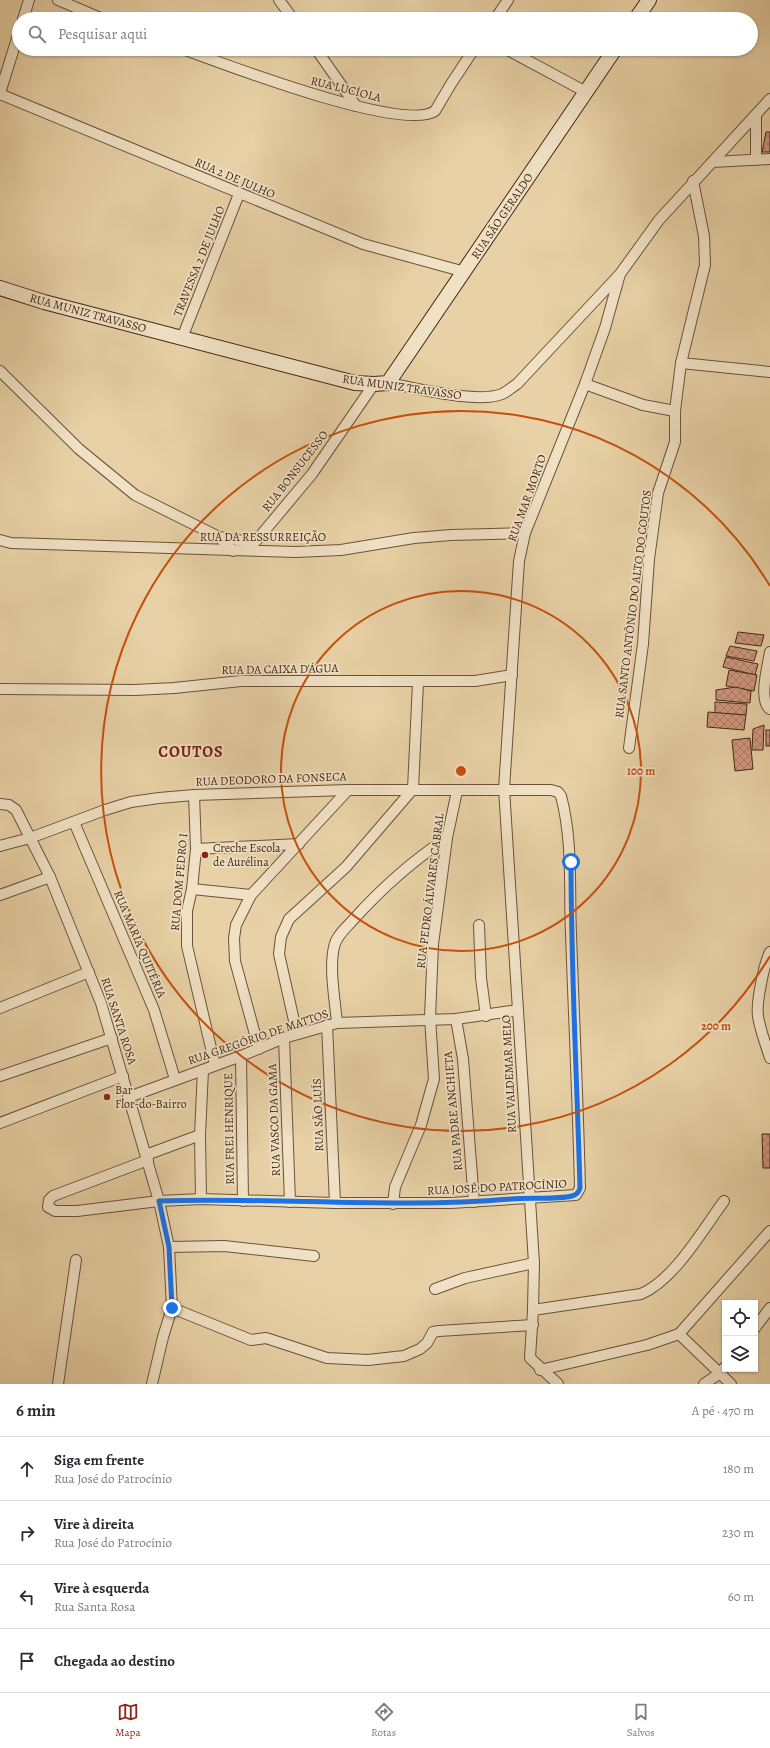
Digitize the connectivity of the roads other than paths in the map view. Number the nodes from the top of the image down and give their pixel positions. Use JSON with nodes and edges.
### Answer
{"nodes":[{"id":1,"x":29,"y":0,"type":"edge"},
{"id":2,"x":58,"y":0,"type":"edge"},
{"id":3,"x":279,"y":0,"type":"edge"},
{"id":4,"x":508,"y":0,"type":"edge"},
{"id":5,"x":648,"y":0,"type":"edge"},
{"id":6,"x":25,"y":12,"type":"edge"},
{"id":7,"x":86,"y":12,"type":"edge"},
{"id":8,"x":288,"y":12,"type":"edge"},
{"id":9,"x":500,"y":12,"type":"edge"},
{"id":10,"x":640,"y":12,"type":"edge"},
{"id":11,"x":12,"y":55,"type":"edge"},
{"id":12,"x":202,"y":56,"type":"edge"},
{"id":13,"x":321,"y":56,"type":"edge"},
{"id":14,"x":469,"y":56,"type":"edge"},
{"id":15,"x":519,"y":56,"type":"edge"},
{"id":16,"x":610,"y":56,"type":"edge"},
{"id":17,"x":586,"y":92,"type":"junction"},
{"id":18,"x":0,"y":94,"type":"edge"},
{"id":19,"x":770,"y":99,"type":"edge"},
{"id":20,"x":356,"y":106,"type":"junction"},
{"id":21,"x":756,"y":116,"type":"junction"},
{"id":22,"x":770,"y":159,"type":"edge"},
{"id":23,"x":756,"y":160,"type":"junction"},
{"id":24,"x":712,"y":162,"type":"junction"},
{"id":25,"x":693,"y":181,"type":"junction"},
{"id":26,"x":239,"y":194,"type":"junction"},
{"id":27,"x":465,"y":272,"type":"junction"},
{"id":28,"x":620,"y":274,"type":"junction"},
{"id":29,"x":0,"y":288,"type":"edge"},
{"id":30,"x":182,"y":338,"type":"junction"},
{"id":31,"x":681,"y":363,"type":"junction"},
{"id":32,"x":0,"y":371,"type":"edge"},
{"id":33,"x":770,"y":372,"type":"edge"},
{"id":34,"x":388,"y":383,"type":"junction"},
{"id":35,"x":374,"y":384,"type":"junction"},
{"id":36,"x":585,"y":384,"type":"junction"},
{"id":37,"x":675,"y":411,"type":"junction"},
{"id":38,"x":525,"y":533,"type":"junction"},
{"id":39,"x":219,"y":537,"type":"junction"},
{"id":40,"x":0,"y":540,"type":"edge"},
{"id":41,"x":233,"y":551,"type":"junction"},
{"id":42,"x":770,"y":652,"type":"edge"},
{"id":43,"x":512,"y":675,"type":"junction"},
{"id":44,"x":418,"y":682,"type":"junction"},
{"id":45,"x":0,"y":689,"type":"edge"},
{"id":46,"x":770,"y":709,"type":"edge"},
{"id":47,"x":629,"y":748,"type":"dead end"},
{"id":48,"x":413,"y":789,"type":"junction"},
{"id":49,"x":504,"y":789,"type":"junction"},
{"id":50,"x":348,"y":790,"type":"junction"},
{"id":51,"x":551,"y":790,"type":"joint"},
{"id":52,"x":457,"y":791,"type":"junction"},
{"id":53,"x":194,"y":795,"type":"junction"},
{"id":54,"x":0,"y":804,"type":"edge"},
{"id":55,"x":74,"y":822,"type":"junction"},
{"id":56,"x":30,"y":838,"type":"junction"},
{"id":57,"x":447,"y":838,"type":"junction"},
{"id":58,"x":299,"y":844,"type":"junction"},
{"id":59,"x":0,"y":846,"type":"edge"},
{"id":60,"x":196,"y":849,"type":"junction"},
{"id":61,"x":50,"y":877,"type":"junction"},
{"id":62,"x":192,"y":889,"type":"junction"},
{"id":63,"x":0,"y":895,"type":"edge"},
{"id":64,"x":251,"y":895,"type":"junction"},
{"id":65,"x":479,"y":925,"type":"dead end"},
{"id":66,"x":770,"y":952,"type":"edge"},
{"id":67,"x":89,"y":972,"type":"junction"},
{"id":68,"x":0,"y":1008,"type":"edge"},
{"id":69,"x":518,"y":1010,"type":"junction"},
{"id":70,"x":486,"y":1016,"type":"junction"},
{"id":71,"x":430,"y":1018,"type":"junction"},
{"id":72,"x":456,"y":1019,"type":"junction"},
{"id":73,"x":332,"y":1024,"type":"junction"},
{"id":74,"x":297,"y":1034,"type":"junction"},
{"id":75,"x":112,"y":1038,"type":"junction"},
{"id":76,"x":284,"y":1038,"type":"junction"},
{"id":77,"x":259,"y":1049,"type":"junction"},
{"id":78,"x":241,"y":1056,"type":"junction"},
{"id":79,"x":770,"y":1058,"type":"edge"},
{"id":80,"x":215,"y":1065,"type":"junction"},
{"id":81,"x":203,"y":1070,"type":"junction"},
{"id":82,"x":0,"y":1076,"type":"edge"},
{"id":83,"x":122,"y":1076,"type":"junction"},
{"id":84,"x":175,"y":1080,"type":"junction"},
{"id":85,"x":129,"y":1097,"type":"junction"},
{"id":86,"x":0,"y":1124,"type":"edge"},
{"id":87,"x":200,"y":1135,"type":"junction"},
{"id":88,"x":147,"y":1158,"type":"junction"},
{"id":89,"x":528,"y":1197,"type":"junction"},
{"id":90,"x":201,"y":1200,"type":"junction"},
{"id":91,"x":159,"y":1201,"type":"junction"},
{"id":92,"x":243,"y":1201,"type":"junction"},
{"id":93,"x":724,"y":1201,"type":"dead end"},
{"id":94,"x":290,"y":1202,"type":"junction"},
{"id":95,"x":474,"y":1202,"type":"junction"},
{"id":96,"x":334,"y":1203,"type":"junction"},
{"id":97,"x":393,"y":1204,"type":"junction"},
{"id":98,"x":770,"y":1231,"type":"edge"},
{"id":99,"x":169,"y":1247,"type":"junction"},
{"id":100,"x":314,"y":1256,"type":"dead end"},
{"id":101,"x":76,"y":1260,"type":"dead end"},
{"id":102,"x":534,"y":1263,"type":"junction"},
{"id":103,"x":434,"y":1289,"type":"dead end"},
{"id":104,"x":172,"y":1308,"type":"junction"},
{"id":105,"x":770,"y":1308,"type":"edge"},
{"id":106,"x":534,"y":1310,"type":"junction"},
{"id":107,"x":758,"y":1324,"type":"edge"},
{"id":108,"x":533,"y":1325,"type":"junction"},
{"id":109,"x":679,"y":1334,"type":"junction"},
{"id":110,"x":540,"y":1370,"type":"junction"},
{"id":111,"x":722,"y":1370,"type":"edge"},
{"id":112,"x":723,"y":1372,"type":"edge"},
{"id":113,"x":58,"y":1384,"type":"edge"},
{"id":114,"x":152,"y":1384,"type":"edge"},
{"id":115,"x":558,"y":1384,"type":"edge"},
{"id":116,"x":704,"y":1384,"type":"edge"},
{"id":117,"x":730,"y":1384,"type":"edge"}],
"edges":[{"from":1,"to":6,"type":"street"},
{"from":2,"to":7,"type":"street"},
{"from":3,"to":8,"type":"street"},
{"from":4,"to":9,"type":"street"},
{"from":5,"to":10,"type":"street"},
{"from":11,"to":18,"type":"street"},
{"from":12,"to":20,"type":"street","name":"RUA LUCÍOLA"},
{"from":13,"to":20,"type":"street"},
{"from":14,"to":20,"type":"street","name":"RUA LUCÍOLA"},
{"from":15,"to":17,"type":"street"},
{"from":16,"to":17,"type":"street","name":"RUA SÃO GERALDO"},
{"from":17,"to":27,"type":"street","name":"RUA SÃO GERALDO"},
{"from":18,"to":26,"type":"street","name":"RUA 2 DE JULHO"},
{"from":19,"to":21,"type":"street","name":"RUA MUNIZ TRAVASSO"},
{"from":21,"to":23,"type":"street"},
{"from":21,"to":24,"type":"street","name":"RUA MUNIZ TRAVASSO"},
{"from":22,"to":23,"type":"street"},
{"from":23,"to":24,"type":"street"},
{"from":24,"to":25,"type":"street","name":"RUA MUNIZ TRAVASSO"},
{"from":25,"to":28,"type":"street","name":"RUA MUNIZ TRAVASSO"},
{"from":25,"to":31,"type":"street","name":"RUA SANTO ANTÔNIO DO ALTO DO COUTOS"},
{"from":26,"to":27,"type":"street","name":"RUA 2 DE JULHO"},
{"from":26,"to":30,"type":"street","name":"TRAVESSA 2 DE JULHO"},
{"from":27,"to":34,"type":"street","name":"RUA SÃO GERALDO"},
{"from":28,"to":34,"type":"street","name":"RUA MUNIZ TRAVASSO"},
{"from":28,"to":36,"type":"street","name":"RUA MAR MORTO"},
{"from":29,"to":30,"type":"street","name":"RUA MUNIZ TRAVASSO"},
{"from":30,"to":35,"type":"street","name":"RUA MUNIZ TRAVASSO"},
{"from":31,"to":33,"type":"street"},
{"from":31,"to":37,"type":"street","name":"RUA SANTO ANTÔNIO DO ALTO DO COUTOS"},
{"from":32,"to":39,"type":"street"},
{"from":34,"to":35,"type":"street","name":"RUA MUNIZ TRAVASSO"},
{"from":35,"to":39,"type":"street","name":"RUA BONSUCESSO"},
{"from":36,"to":37,"type":"street"},
{"from":36,"to":38,"type":"street","name":"RUA MAR MORTO"},
{"from":37,"to":47,"type":"street","name":"RUA SANTO ANTÔNIO DO ALTO DO COUTOS"},
{"from":38,"to":41,"type":"street","name":"RUA DA RESSURREIÇÃO"},
{"from":38,"to":43,"type":"street","name":"RUA MAR MORTO"},
{"from":39,"to":41,"type":"street"},
{"from":40,"to":41,"type":"street","name":"RUA DA RESSURREIÇÃO"},
{"from":42,"to":46,"type":"street"},
{"from":43,"to":44,"type":"street","name":"RUA DA CAIXA D'ÁGUA"},
{"from":43,"to":49,"type":"street","name":"RUA MAR MORTO"},
{"from":44,"to":45,"type":"street","name":"RUA DA CAIXA D'ÁGUA"},
{"from":44,"to":48,"type":"street"},
{"from":48,"to":50,"type":"street","name":"RUA DEODORO DA FONSECA"},
{"from":48,"to":52,"type":"street","name":"RUA DEODORO DA FONSECA"},
{"from":48,"to":74,"type":"street"},
{"from":49,"to":51,"type":"street","name":"RUA DEODORO DA FONSECA"},
{"from":49,"to":52,"type":"street","name":"RUA DEODORO DA FONSECA"},
{"from":49,"to":69,"type":"street","name":"RUA VALDEMAR MELO"},
{"from":50,"to":53,"type":"street","name":"RUA DEODORO DA FONSECA"},
{"from":50,"to":58,"type":"street"},
{"from":51,"to":89,"type":"street","name":"RUA JOSÉ DO PATROCÍNIO"},
{"from":52,"to":57,"type":"street","name":"RUA PEDRO ÁLVARES CABRAL"},
{"from":53,"to":55,"type":"street","name":"RUA DEODORO DA FONSECA"},
{"from":53,"to":60,"type":"street","name":"RUA DOM PEDRO I"},
{"from":54,"to":56,"type":"street","name":"RUA SANTA ROSA"},
{"from":55,"to":56,"type":"street","name":"RUA DEODORO DA FONSECA"},
{"from":55,"to":84,"type":"street","name":"RUA MARIA QUITÉRIA"},
{"from":56,"to":59,"type":"street","name":"RUA DEODORO DA FONSECA"},
{"from":56,"to":61,"type":"street","name":"RUA SANTA ROSA"},
{"from":57,"to":71,"type":"street","name":"RUA PEDRO ÁLVARES CABRAL"},
{"from":57,"to":73,"type":"street","name":"RUA SÃO LUÍS"},
{"from":58,"to":60,"type":"street"},
{"from":58,"to":64,"type":"street"},
{"from":60,"to":62,"type":"street","name":"RUA DOM PEDRO I"},
{"from":61,"to":63,"type":"street"},
{"from":61,"to":67,"type":"street","name":"RUA SANTA ROSA"},
{"from":62,"to":64,"type":"street"},
{"from":62,"to":80,"type":"street","name":"RUA DOM PEDRO I"},
{"from":64,"to":77,"type":"street"},
{"from":65,"to":70,"type":"street"},
{"from":66,"to":79,"type":"street"},
{"from":67,"to":68,"type":"street"},
{"from":67,"to":75,"type":"street","name":"RUA SANTA ROSA"},
{"from":69,"to":70,"type":"street","name":"RUA GREGÓRIO DE MATTOS"},
{"from":69,"to":89,"type":"street","name":"RUA VALDEMAR MELO"},
{"from":70,"to":72,"type":"street","name":"RUA GREGÓRIO DE MATTOS"},
{"from":71,"to":72,"type":"street","name":"RUA GREGÓRIO DE MATTOS"},
{"from":71,"to":73,"type":"street","name":"RUA GREGÓRIO DE MATTOS"},
{"from":71,"to":97,"type":"street","name":"RUA PEDRO ÁLVARES CABRAL"},
{"from":72,"to":95,"type":"street","name":"RUA PADRE ANCHIETA"},
{"from":73,"to":74,"type":"street","name":"RUA GREGÓRIO DE MATTOS"},
{"from":73,"to":96,"type":"street","name":"RUA SÃO LUÍS"},
{"from":74,"to":76,"type":"street","name":"RUA GREGÓRIO DE MATTOS"},
{"from":75,"to":82,"type":"street"},
{"from":75,"to":83,"type":"street","name":"RUA SANTA ROSA"},
{"from":76,"to":77,"type":"street","name":"RUA GREGÓRIO DE MATTOS"},
{"from":76,"to":94,"type":"street","name":"RUA VASCO DA GAMA"},
{"from":77,"to":78,"type":"street","name":"RUA GREGÓRIO DE MATTOS"},
{"from":78,"to":80,"type":"street","name":"RUA GREGÓRIO DE MATTOS"},
{"from":78,"to":92,"type":"street","name":"RUA FREI HENRIQUE"},
{"from":80,"to":81,"type":"street","name":"RUA GREGÓRIO DE MATTOS"},
{"from":81,"to":84,"type":"street","name":"RUA GREGÓRIO DE MATTOS"},
{"from":81,"to":87,"type":"street"},
{"from":83,"to":85,"type":"street","name":"RUA SANTA ROSA"},
{"from":83,"to":86,"type":"street"},
{"from":84,"to":85,"type":"street","name":"RUA GREGÓRIO DE MATTOS"},
{"from":85,"to":88,"type":"street","name":"RUA SANTA ROSA"},
{"from":87,"to":88,"type":"street"},
{"from":87,"to":90,"type":"street"},
{"from":88,"to":91,"type":"street","name":"RUA SANTA ROSA"},
{"from":88,"to":91,"type":"street","name":"RUA JOSÉ DO PATROCÍNIO"},
{"from":89,"to":95,"type":"street","name":"RUA JOSÉ DO PATROCÍNIO"},
{"from":89,"to":102,"type":"street","name":"RUA VALDEMAR MELO"},
{"from":90,"to":91,"type":"street","name":"RUA JOSÉ DO PATROCÍNIO"},
{"from":90,"to":92,"type":"street","name":"RUA JOSÉ DO PATROCÍNIO"},
{"from":91,"to":99,"type":"street","name":"RUA SANTA ROSA"},
{"from":92,"to":94,"type":"street","name":"RUA JOSÉ DO PATROCÍNIO"},
{"from":93,"to":106,"type":"street"},
{"from":94,"to":96,"type":"street","name":"RUA JOSÉ DO PATROCÍNIO"},
{"from":95,"to":97,"type":"street","name":"RUA JOSÉ DO PATROCÍNIO"},
{"from":96,"to":97,"type":"street","name":"RUA JOSÉ DO PATROCÍNIO"},
{"from":98,"to":109,"type":"street"},
{"from":99,"to":100,"type":"street"},
{"from":99,"to":104,"type":"street","name":"RUA SANTA ROSA"},
{"from":101,"to":113,"type":"street"},
{"from":102,"to":103,"type":"street"},
{"from":102,"to":106,"type":"street","name":"RUA VALDEMAR MELO"},
{"from":104,"to":108,"type":"street"},
{"from":104,"to":114,"type":"street","name":"RUA SANTA ROSA"},
{"from":105,"to":107,"type":"street"},
{"from":106,"to":108,"type":"street","name":"RUA VALDEMAR MELO"},
{"from":108,"to":110,"type":"street","name":"RUA VALDEMAR MELO"},
{"from":109,"to":110,"type":"street"},
{"from":109,"to":111,"type":"street"},
{"from":110,"to":115,"type":"street"},
{"from":111,"to":116,"type":"street"},
{"from":112,"to":117,"type":"street"}]}
